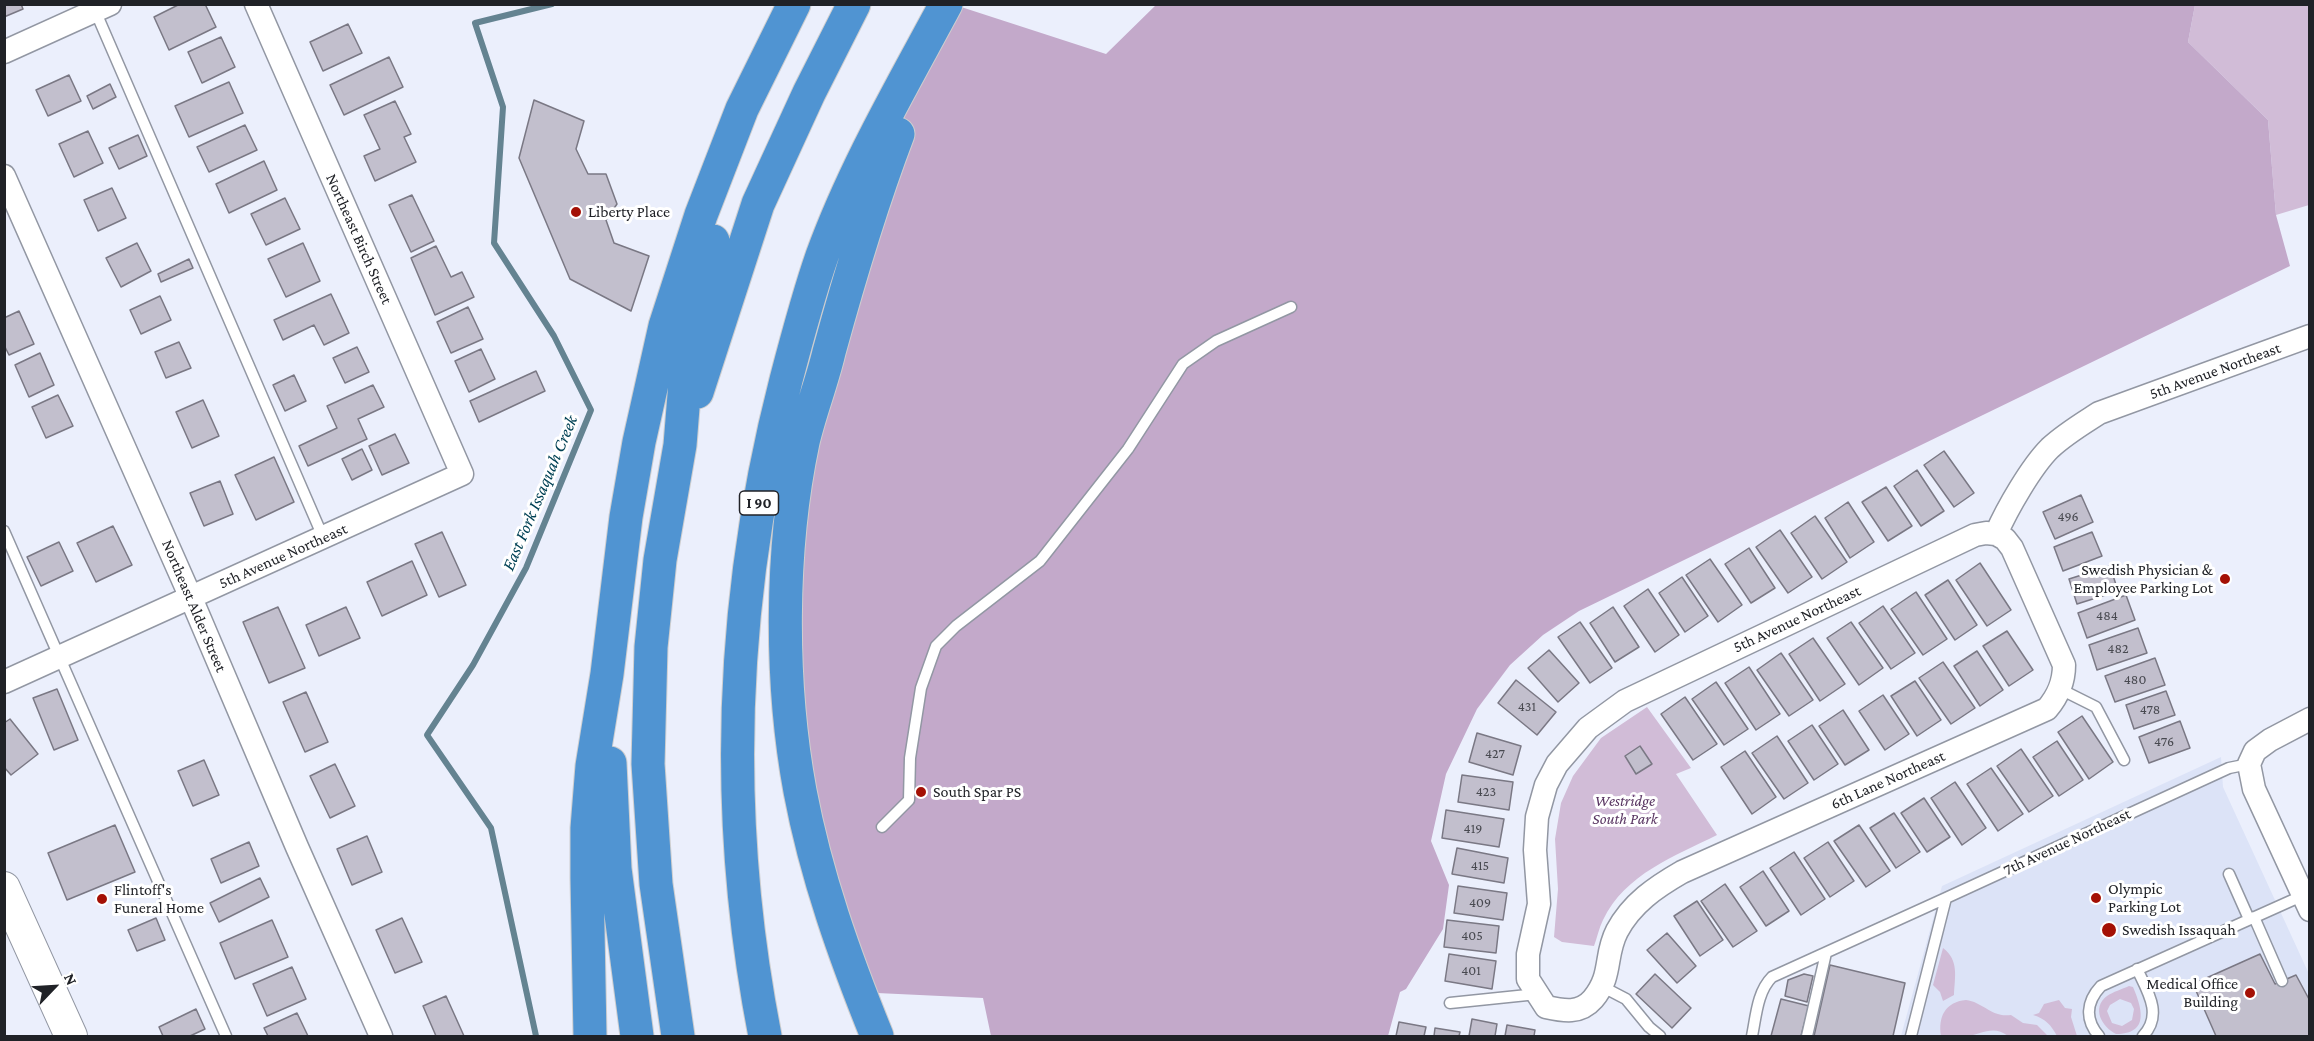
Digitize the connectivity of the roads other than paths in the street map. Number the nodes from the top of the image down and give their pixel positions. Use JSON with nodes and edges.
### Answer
{"nodes":[{"id":1,"x":256,"y":4,"type":"edge"},
{"id":2,"x":794,"y":4,"type":"edge"},
{"id":3,"x":805,"y":4,"type":"edge"},
{"id":4,"x":854,"y":4,"type":"edge"},
{"id":5,"x":947,"y":4,"type":"edge"},
{"id":6,"x":100,"y":7,"type":"edge"},
{"id":7,"x":4,"y":52,"type":"edge"},
{"id":8,"x":4,"y":176,"type":"edge"},
{"id":9,"x":1291,"y":307,"type":"dead end"},
{"id":10,"x":2310,"y":336,"type":"edge"},
{"id":11,"x":821,"y":383,"type":"junction"},
{"id":12,"x":680,"y":445,"type":"junction"},
{"id":13,"x":462,"y":474,"type":"joint"},
{"id":14,"x":4,"y":531,"type":"edge"},
{"id":15,"x":1996,"y":534,"type":"junction"},
{"id":16,"x":323,"y":537,"type":"junction"},
{"id":17,"x":191,"y":598,"type":"junction"},
{"id":18,"x":60,"y":657,"type":"junction"},
{"id":19,"x":607,"y":674,"type":"junction"},
{"id":20,"x":4,"y":682,"type":"edge"},
{"id":21,"x":2060,"y":689,"type":"junction"},
{"id":22,"x":2310,"y":719,"type":"edge"},
{"id":23,"x":2124,"y":760,"type":"dead end"},
{"id":24,"x":2249,"y":764,"type":"junction"},
{"id":25,"x":882,"y":827,"type":"dead end"},
{"id":26,"x":2229,"y":874,"type":"dead end"},
{"id":27,"x":4,"y":888,"type":"edge"},
{"id":28,"x":1946,"y":898,"type":"junction"},
{"id":29,"x":2307,"y":899,"type":"edge"},
{"id":30,"x":2252,"y":918,"type":"junction"},
{"id":31,"x":1826,"y":953,"type":"junction"},
{"id":32,"x":2137,"y":969,"type":"junction"},
{"id":33,"x":2282,"y":981,"type":"dead end"},
{"id":34,"x":1603,"y":987,"type":"junction"},
{"id":35,"x":1537,"y":994,"type":"junction"},
{"id":36,"x":1449,"y":1003,"type":"dead end"},
{"id":37,"x":70,"y":1036,"type":"edge"},
{"id":38,"x":226,"y":1036,"type":"edge"},
{"id":39,"x":381,"y":1036,"type":"edge"},
{"id":40,"x":590,"y":1036,"type":"edge"},
{"id":41,"x":637,"y":1036,"type":"edge"},
{"id":42,"x":678,"y":1036,"type":"edge"},
{"id":43,"x":765,"y":1036,"type":"edge"},
{"id":44,"x":877,"y":1036,"type":"edge"},
{"id":45,"x":895,"y":1036,"type":"edge"},
{"id":46,"x":1660,"y":1036,"type":"edge"},
{"id":47,"x":1752,"y":1036,"type":"edge"},
{"id":48,"x":1807,"y":1036,"type":"edge"},
{"id":49,"x":1911,"y":1036,"type":"edge"},
{"id":50,"x":2099,"y":1036,"type":"edge"},
{"id":51,"x":2143,"y":1036,"type":"edge"}],
"edges":[{"from":1,"to":13,"type":"street","name":"Northeast Birch Street"},
{"from":2,"to":19,"type":"highway"},
{"from":3,"to":12,"type":"highway"},
{"from":4,"to":12,"type":"highway"},
{"from":5,"to":11,"type":"highway"},
{"from":5,"to":43,"type":"highway","number":"I 90"},
{"from":6,"to":7,"type":"street"},
{"from":6,"to":16,"type":"lane"},
{"from":8,"to":17,"type":"street","name":"Northeast Alder Street"},
{"from":9,"to":25,"type":"lane"},
{"from":10,"to":15,"type":"street","name":"5th Avenue Northeast"},
{"from":11,"to":44,"type":"highway"},
{"from":11,"to":45,"type":"highway"},
{"from":12,"to":42,"type":"highway"},
{"from":13,"to":16,"type":"street","name":"5th Avenue Northeast"},
{"from":14,"to":18,"type":"lane"},
{"from":15,"to":21,"type":"street"},
{"from":15,"to":35,"type":"street","name":"5th Avenue Northeast"},
{"from":16,"to":17,"type":"street","name":"5th Avenue Northeast"},
{"from":17,"to":18,"type":"street","name":"5th Avenue Northeast"},
{"from":17,"to":39,"type":"street","name":"Northeast Alder Street"},
{"from":18,"to":20,"type":"street","name":"5th Avenue Northeast"},
{"from":18,"to":38,"type":"lane"},
{"from":19,"to":40,"type":"highway"},
{"from":19,"to":41,"type":"highway"},
{"from":21,"to":23,"type":"lane"},
{"from":21,"to":34,"type":"street","name":"6th Lane Northeast"},
{"from":22,"to":24,"type":"street"},
{"from":24,"to":28,"type":"lane","name":"7th Avenue Northeast"},
{"from":24,"to":29,"type":"street"},
{"from":26,"to":30,"type":"lane"},
{"from":27,"to":37,"type":"main road"},
{"from":28,"to":31,"type":"lane","name":"7th Avenue Northeast"},
{"from":28,"to":49,"type":"lane"},
{"from":29,"to":30,"type":"lane"},
{"from":30,"to":32,"type":"lane"},
{"from":30,"to":33,"type":"lane"},
{"from":31,"to":47,"type":"lane","name":"7th Avenue Northeast"},
{"from":31,"to":48,"type":"lane"},
{"from":32,"to":50,"type":"lane"},
{"from":32,"to":51,"type":"lane"},
{"from":34,"to":35,"type":"street"},
{"from":34,"to":46,"type":"lane"},
{"from":35,"to":36,"type":"lane"}]}
